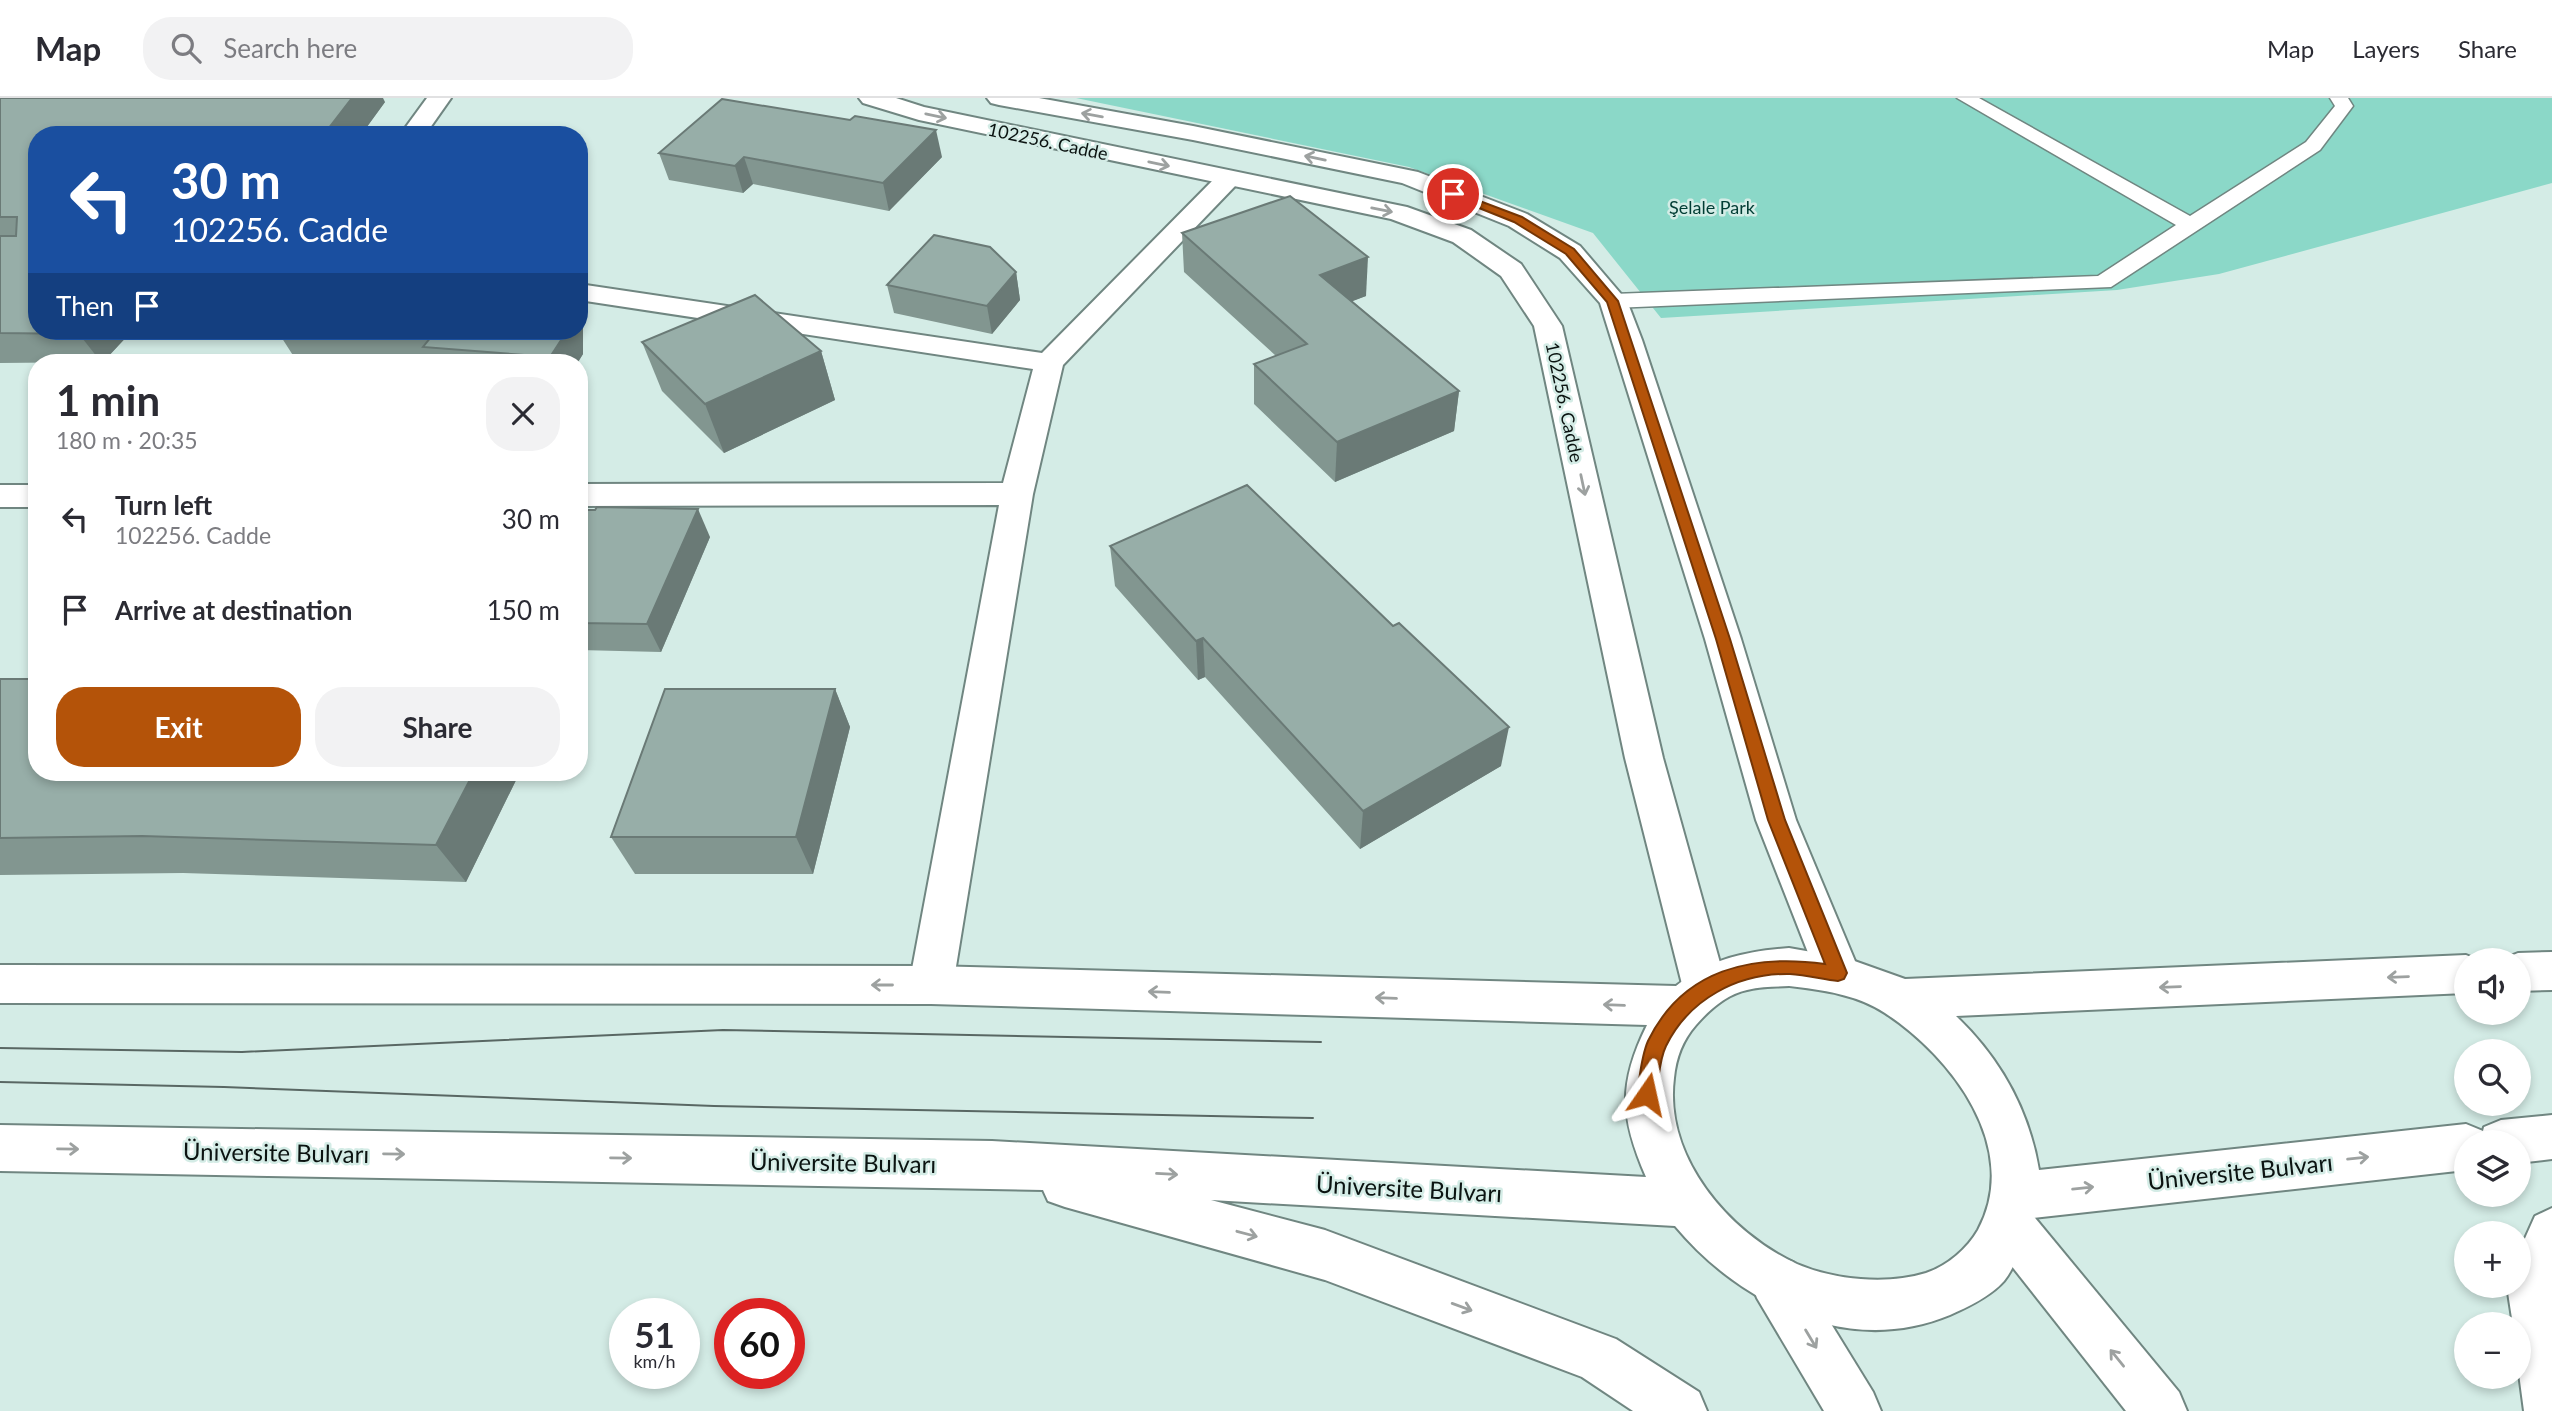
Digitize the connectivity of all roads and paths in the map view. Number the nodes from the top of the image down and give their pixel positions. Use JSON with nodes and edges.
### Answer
{"nodes":[{"id":1,"x":439,"y":98,"type":"edge"},
{"id":2,"x":871,"y":98,"type":"edge"},
{"id":3,"x":999,"y":98,"type":"edge"},
{"id":4,"x":1966,"y":98,"type":"edge"},
{"id":5,"x":2339,"y":98,"type":"edge"},
{"id":6,"x":419,"y":126,"type":"edge"},
{"id":7,"x":1228,"y":179,"type":"junction"},
{"id":8,"x":2189,"y":225,"type":"junction"},
{"id":9,"x":588,"y":293,"type":"edge"},
{"id":10,"x":1613,"y":301,"type":"junction"},
{"id":11,"x":1049,"y":363,"type":"junction"},
{"id":12,"x":1017,"y":494,"type":"junction"},
{"id":13,"x":588,"y":495,"type":"edge"},
{"id":14,"x":0,"y":496,"type":"edge"},
{"id":15,"x":28,"y":496,"type":"edge"},
{"id":16,"x":2552,"y":971,"type":"edge"},
{"id":17,"x":2531,"y":972,"type":"edge"},
{"id":18,"x":1838,"y":973,"type":"junction"},
{"id":19,"x":2454,"y":975,"type":"edge"},
{"id":20,"x":0,"y":984,"type":"edge"},
{"id":21,"x":931,"y":985,"type":"junction"},
{"id":22,"x":1693,"y":997,"type":"junction"},
{"id":23,"x":1900,"y":999,"type":"junction"},
{"id":24,"x":2552,"y":1137,"type":"edge"},
{"id":25,"x":2531,"y":1139,"type":"edge"},
{"id":26,"x":0,"y":1147,"type":"edge"},
{"id":27,"x":2454,"y":1149,"type":"edge"},
{"id":28,"x":992,"y":1164,"type":"junction"},
{"id":29,"x":1685,"y":1203,"type":"junction"},
{"id":30,"x":2012,"y":1210,"type":"junction"},
{"id":31,"x":2552,"y":1233,"type":"edge"},
{"id":32,"x":1776,"y":1280,"type":"junction"},
{"id":33,"x":1680,"y":1411,"type":"edge"},
{"id":34,"x":1854,"y":1411,"type":"edge"},
{"id":35,"x":2160,"y":1411,"type":"edge"},
{"id":36,"x":2551,"y":1411,"type":"edge"}],
"edges":[{"from":1,"to":6,"type":"street"},
{"from":2,"to":7,"type":"street","name":"102256. Cadde","one_way":true},
{"from":10,"to":3,"type":"street","name":"102256. Cadde","one_way":true},
{"from":4,"to":8,"type":"lane"},
{"from":5,"to":8,"type":"lane"},
{"from":7,"to":11,"type":"street"},
{"from":7,"to":22,"type":"street","name":"102256. Cadde","one_way":true},
{"from":8,"to":10,"type":"lane"},
{"from":9,"to":11,"type":"street"},
{"from":10,"to":18,"type":"street","name":"102256. Cadde"},
{"from":11,"to":12,"type":"street"},
{"from":12,"to":13,"type":"street"},
{"from":12,"to":21,"type":"street"},
{"from":14,"to":15,"type":"street"},
{"from":16,"to":17,"type":"street"},
{"from":18,"to":22,"type":"street"},
{"from":18,"to":23,"type":"street"},
{"from":19,"to":23,"type":"street","one_way":true},
{"from":21,"to":20,"type":"street","one_way":true},
{"from":22,"to":21,"type":"street","one_way":true},
{"from":22,"to":29,"type":"street"},
{"from":23,"to":30,"type":"street"},
{"from":24,"to":25,"type":"street"},
{"from":26,"to":28,"type":"street","name":"Üniversite Bulvarı","one_way":true},
{"from":30,"to":27,"type":"street","name":"Üniversite Bulvarı","one_way":true},
{"from":28,"to":29,"type":"street","name":"Üniversite Bulvarı","one_way":true},
{"from":28,"to":33,"type":"street","one_way":true},
{"from":29,"to":32,"type":"street"},
{"from":30,"to":32,"type":"street"},
{"from":35,"to":30,"type":"street","one_way":true},
{"from":31,"to":36,"type":"street"},
{"from":32,"to":34,"type":"street","one_way":true}]}
